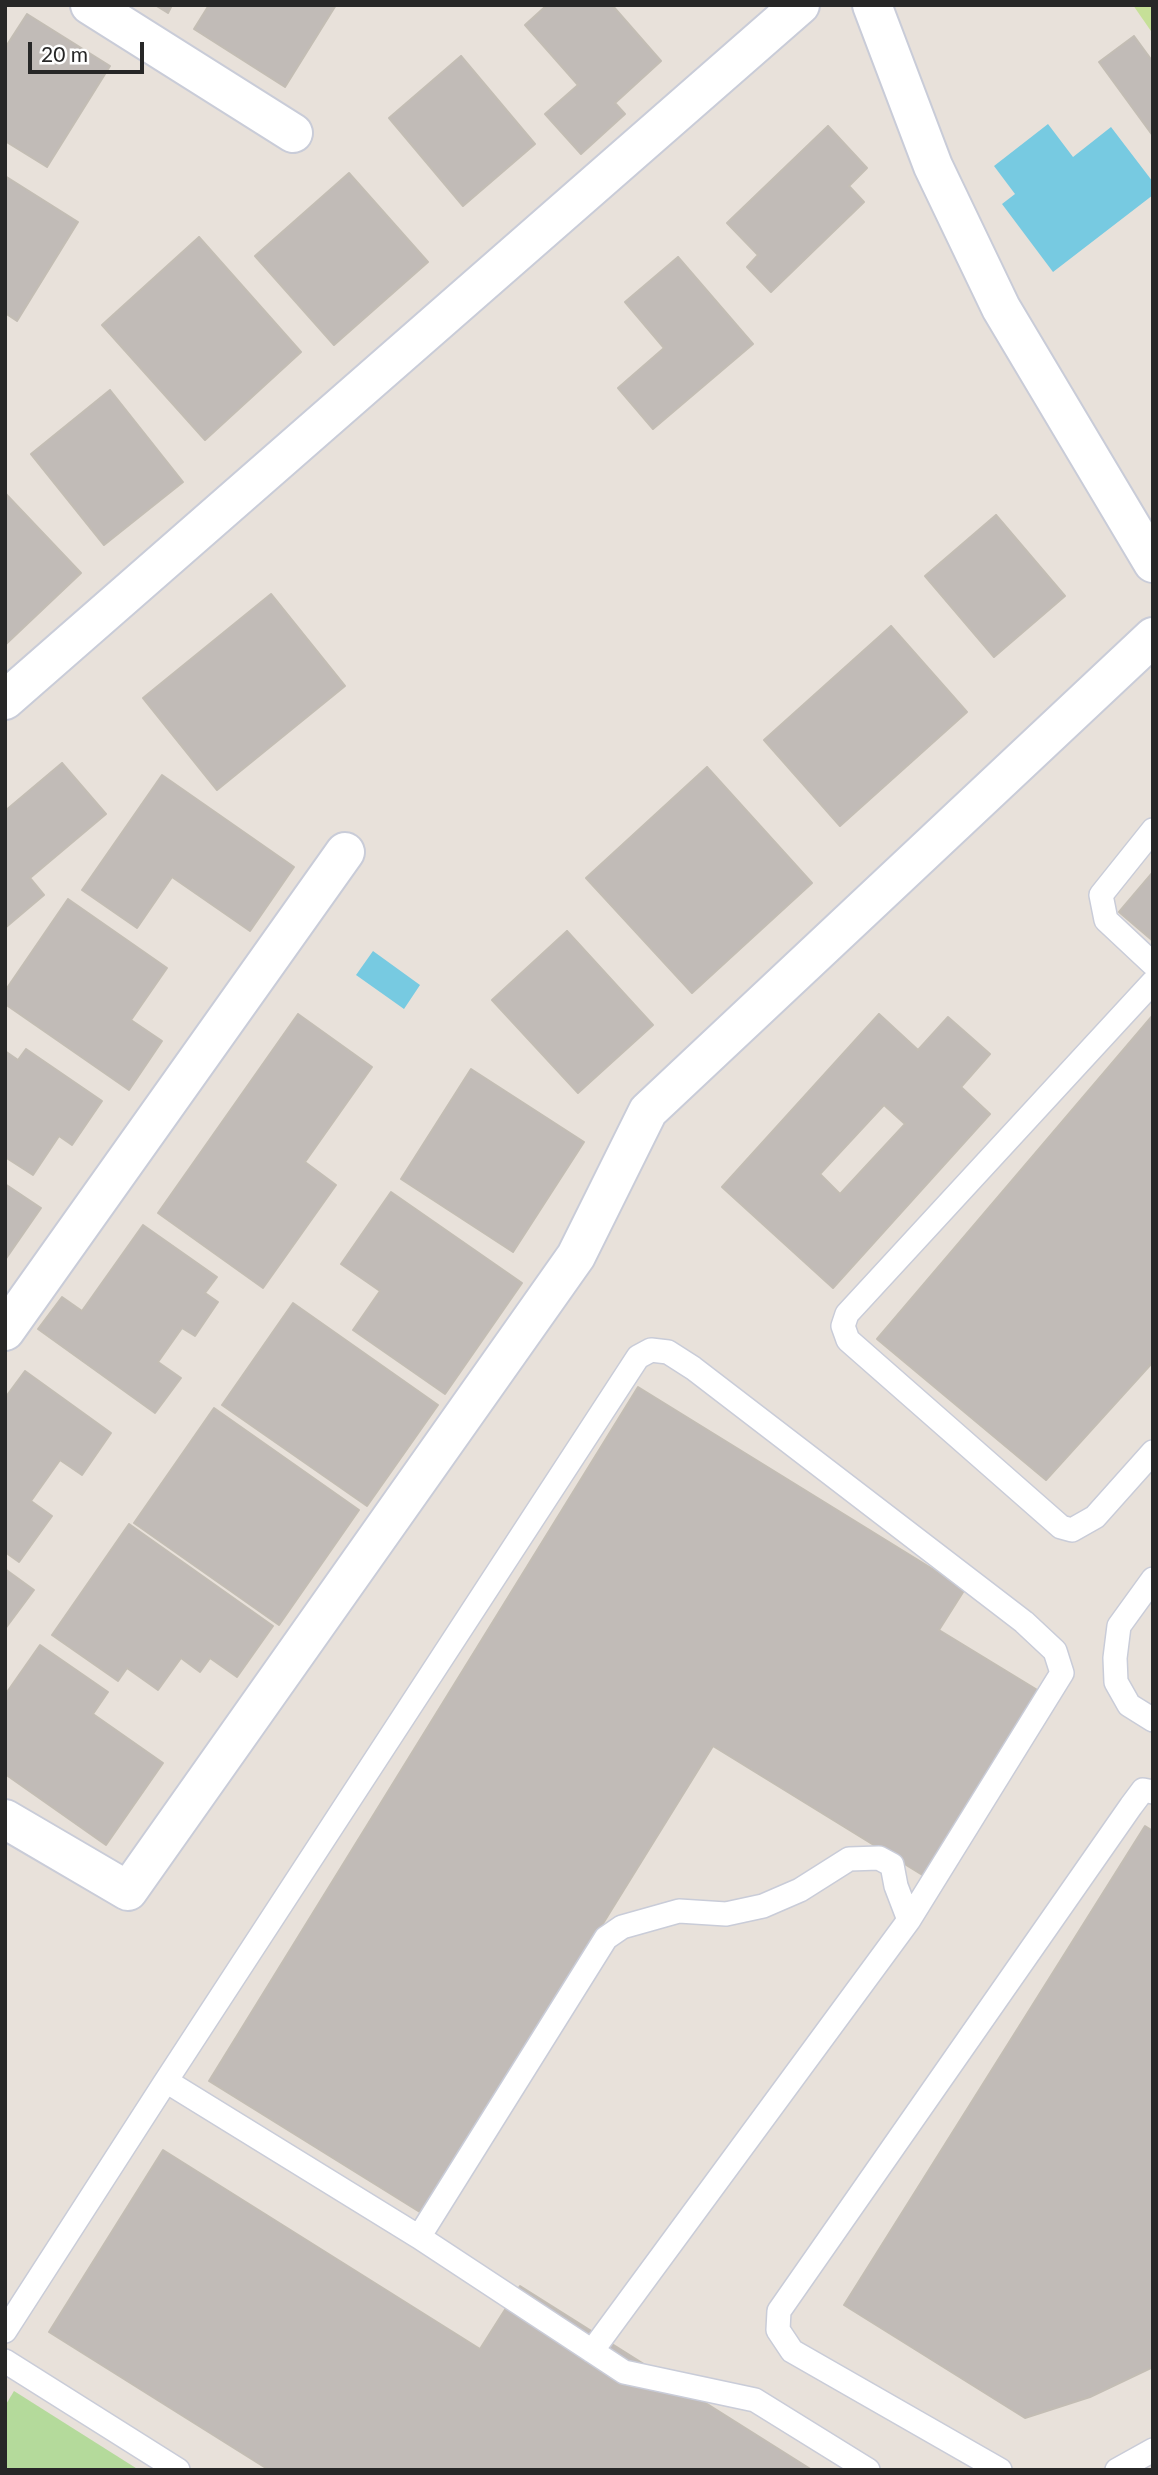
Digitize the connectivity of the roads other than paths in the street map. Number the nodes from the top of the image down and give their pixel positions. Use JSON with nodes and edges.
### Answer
{"nodes":[{"id":1,"x":90,"y":5,"type":"edge"},
{"id":2,"x":800,"y":5,"type":"edge"},
{"id":3,"x":872,"y":5,"type":"edge"},
{"id":4,"x":293,"y":133,"type":"dead end"},
{"id":5,"x":1153,"y":563,"type":"edge"},
{"id":6,"x":1153,"y":637,"type":"edge"},
{"id":7,"x":5,"y":700,"type":"edge"},
{"id":8,"x":1153,"y":830,"type":"edge"},
{"id":9,"x":345,"y":852,"type":"dead end"},
{"id":10,"x":1153,"y":964,"type":"edge"},
{"id":11,"x":1153,"y":982,"type":"edge"},
{"id":12,"x":5,"y":1331,"type":"edge"},
{"id":13,"x":1153,"y":1452,"type":"edge"},
{"id":14,"x":1153,"y":1579,"type":"edge"},
{"id":15,"x":1153,"y":1720,"type":"edge"},
{"id":16,"x":1153,"y":1792,"type":"edge"},
{"id":17,"x":5,"y":1819,"type":"edge"},
{"id":18,"x":909,"y":1920,"type":"junction"},
{"id":19,"x":166,"y":2081,"type":"junction"},
{"id":20,"x":419,"y":2237,"type":"junction"},
{"id":21,"x":5,"y":2331,"type":"edge"},
{"id":22,"x":592,"y":2351,"type":"junction"},
{"id":23,"x":5,"y":2361,"type":"edge"},
{"id":24,"x":1153,"y":2450,"type":"edge"},
{"id":25,"x":178,"y":2470,"type":"edge"},
{"id":26,"x":868,"y":2470,"type":"edge"},
{"id":27,"x":1000,"y":2470,"type":"edge"},
{"id":28,"x":1117,"y":2470,"type":"edge"}],
"edges":[{"from":1,"to":4,"type":"street"},
{"from":2,"to":7,"type":"street"},
{"from":3,"to":5,"type":"street"},
{"from":6,"to":17,"type":"street"},
{"from":8,"to":10,"type":"lane"},
{"from":9,"to":12,"type":"street"},
{"from":11,"to":13,"type":"lane"},
{"from":14,"to":15,"type":"lane"},
{"from":16,"to":27,"type":"lane"},
{"from":18,"to":19,"type":"lane"},
{"from":18,"to":20,"type":"lane"},
{"from":18,"to":22,"type":"lane"},
{"from":19,"to":20,"type":"lane"},
{"from":19,"to":21,"type":"lane"},
{"from":20,"to":22,"type":"lane"},
{"from":22,"to":26,"type":"lane"},
{"from":23,"to":25,"type":"lane"},
{"from":24,"to":28,"type":"lane"}]}
